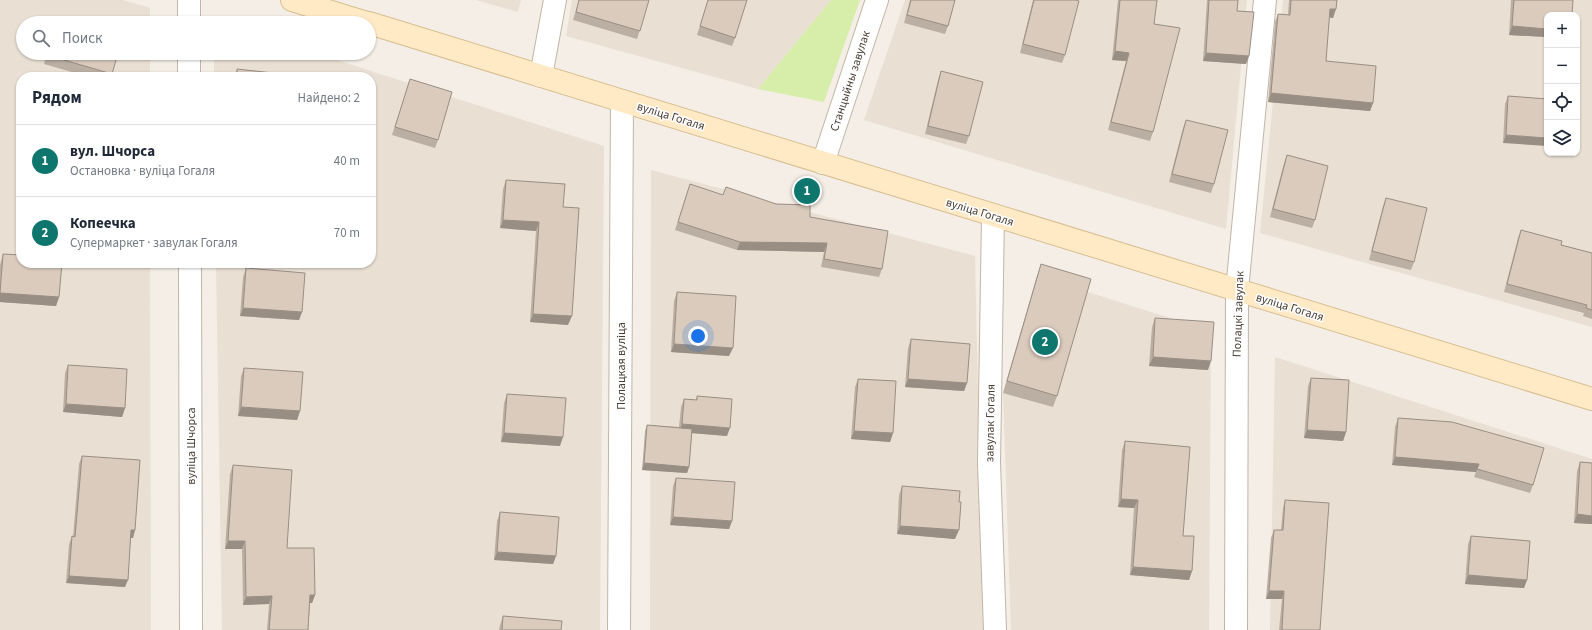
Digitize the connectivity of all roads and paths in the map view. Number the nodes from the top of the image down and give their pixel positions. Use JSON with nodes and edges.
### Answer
{"nodes":[{"id":1,"x":189,"y":0,"type":"edge"},
{"id":2,"x":292,"y":0,"type":"edge"},
{"id":3,"x":555,"y":0,"type":"edge"},
{"id":4,"x":877,"y":0,"type":"edge"},
{"id":5,"x":1265,"y":0,"type":"edge"},
{"id":6,"x":189,"y":16,"type":"edge"},
{"id":7,"x":345,"y":16,"type":"edge"},
{"id":8,"x":376,"y":25,"type":"edge"},
{"id":9,"x":189,"y":60,"type":"edge"},
{"id":10,"x":189,"y":72,"type":"edge"},
{"id":11,"x":541,"y":76,"type":"junction"},
{"id":12,"x":622,"y":101,"type":"junction"},
{"id":13,"x":823,"y":163,"type":"junction"},
{"id":14,"x":993,"y":216,"type":"junction"},
{"id":15,"x":190,"y":268,"type":"edge"},
{"id":16,"x":1238,"y":290,"type":"junction"},
{"id":17,"x":1592,"y":399,"type":"edge"},
{"id":18,"x":191,"y":630,"type":"edge"},
{"id":19,"x":619,"y":630,"type":"edge"},
{"id":20,"x":994,"y":630,"type":"edge"},
{"id":21,"x":1236,"y":630,"type":"edge"}],
"edges":[{"from":1,"to":6,"type":"street"},
{"from":2,"to":7,"type":"main road","name":"вуліца Гогаля"},
{"from":3,"to":11,"type":"street"},
{"from":4,"to":13,"type":"street","name":"Станцыйны завулак"},
{"from":5,"to":16,"type":"street","name":"Полацкі завулак"},
{"from":8,"to":11,"type":"main road","name":"вуліца Гогаля"},
{"from":9,"to":10,"type":"street"},
{"from":11,"to":12,"type":"main road","name":"вуліца Гогаля"},
{"from":12,"to":13,"type":"main road","name":"вуліца Гогаля"},
{"from":12,"to":19,"type":"street","name":"Полацкая вуліца"},
{"from":13,"to":14,"type":"main road","name":"вуліца Гогаля"},
{"from":14,"to":16,"type":"main road","name":"вуліца Гогаля"},
{"from":14,"to":20,"type":"street","name":"завулак Гогаля"},
{"from":15,"to":18,"type":"street","name":"вуліца Шчорса"},
{"from":16,"to":17,"type":"main road","name":"вуліца Гогаля"},
{"from":16,"to":21,"type":"street","name":"Полацкі завулак"}]}
